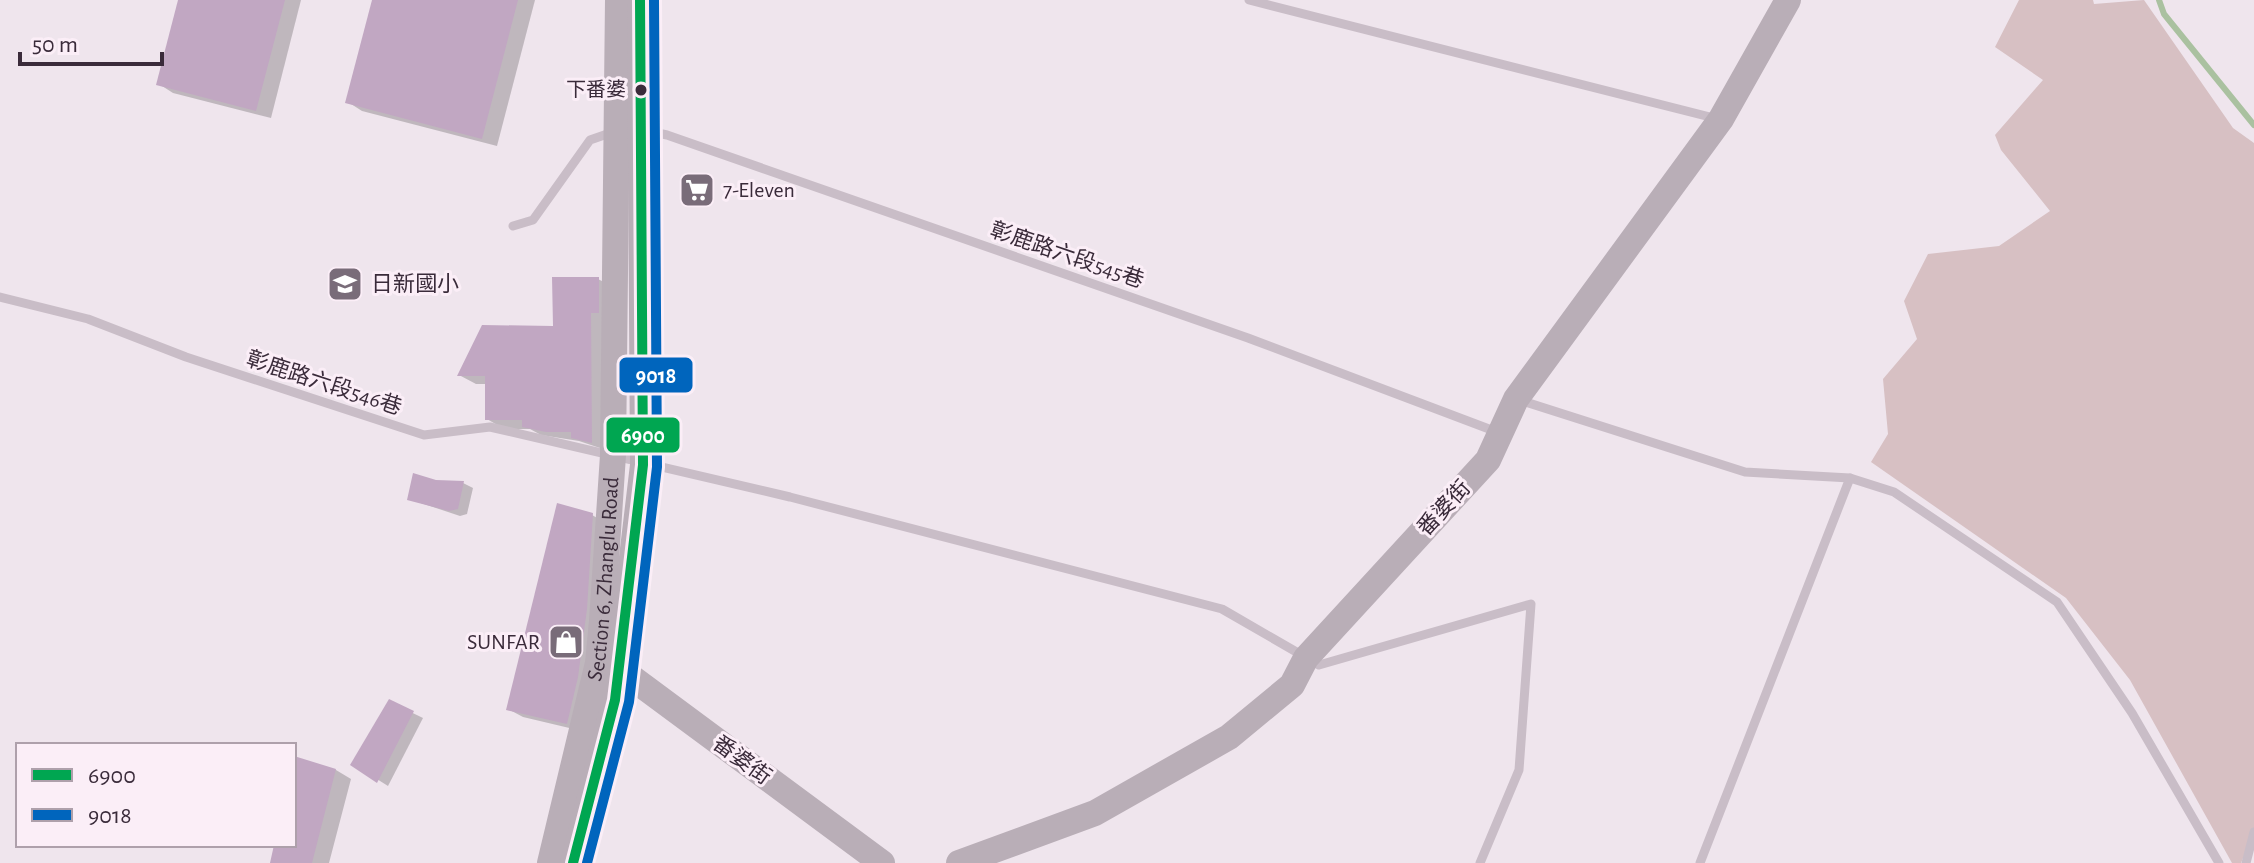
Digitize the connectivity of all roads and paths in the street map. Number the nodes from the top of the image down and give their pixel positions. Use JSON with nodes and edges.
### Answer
{"nodes":[{"id":1,"x":618,"y":0,"type":"edge"},
{"id":2,"x":640,"y":0,"type":"edge"},
{"id":3,"x":1249,"y":0,"type":"edge"},
{"id":4,"x":1788,"y":0,"type":"edge"},
{"id":5,"x":1721,"y":119,"type":"junction"},
{"id":6,"x":630,"y":130,"type":"junction"},
{"id":7,"x":513,"y":226,"type":"dead end"},
{"id":8,"x":0,"y":297,"type":"edge"},
{"id":9,"x":1516,"y":399,"type":"junction"},
{"id":10,"x":1500,"y":433,"type":"junction"},
{"id":11,"x":613,"y":455,"type":"junction"},
{"id":12,"x":643,"y":465,"type":"junction"},
{"id":13,"x":1850,"y":478,"type":"junction"},
{"id":14,"x":1306,"y":658,"type":"junction"},
{"id":15,"x":609,"y":666,"type":"junction"},
{"id":16,"x":2254,"y":832,"type":"edge"},
{"id":17,"x":550,"y":863,"type":"edge"},
{"id":18,"x":573,"y":863,"type":"edge"},
{"id":19,"x":882,"y":863,"type":"edge"},
{"id":20,"x":959,"y":863,"type":"edge"},
{"id":21,"x":1480,"y":863,"type":"edge"},
{"id":22,"x":1700,"y":863,"type":"edge"},
{"id":23,"x":2219,"y":863,"type":"edge"},
{"id":24,"x":2246,"y":863,"type":"edge"}],
"edges":[{"from":1,"to":6,"type":"main road","name":"Section 6, Zhanglu Road"},
{"from":2,"to":6,"type":"main road","name":"Section 6, Zhanglu Road"},
{"from":3,"to":5,"type":"lane"},
{"from":4,"to":5,"type":"main road","name":"番婆街"},
{"from":5,"to":9,"type":"main road","name":"番婆街"},
{"from":6,"to":7,"type":"lane"},
{"from":6,"to":10,"type":"lane","name":"彰鹿路六段545巷"},
{"from":6,"to":11,"type":"main road","name":"Section 6, Zhanglu Road"},
{"from":6,"to":12,"type":"main road","name":"Section 6, Zhanglu Road"},
{"from":8,"to":11,"type":"lane","name":"彰鹿路六段546巷"},
{"from":9,"to":10,"type":"main road","name":"番婆街"},
{"from":9,"to":13,"type":"lane"},
{"from":10,"to":14,"type":"main road","name":"番婆街"},
{"from":11,"to":12,"type":"lane","name":"彰鹿路六段546巷"},
{"from":11,"to":15,"type":"main road","name":"Section 6, Zhanglu Road"},
{"from":12,"to":14,"type":"lane","name":"彰鹿路六段546巷"},
{"from":12,"to":15,"type":"main road","name":"Section 6, Zhanglu Road"},
{"from":13,"to":22,"type":"lane"},
{"from":13,"to":23,"type":"lane"},
{"from":14,"to":20,"type":"main road","name":"番婆街"},
{"from":14,"to":21,"type":"lane"},
{"from":15,"to":17,"type":"main road","name":"Section 6, Zhanglu Road"},
{"from":15,"to":18,"type":"main road","name":"Section 6, Zhanglu Road"},
{"from":15,"to":19,"type":"main road","name":"番婆街"},
{"from":16,"to":24,"type":"lane"}]}
